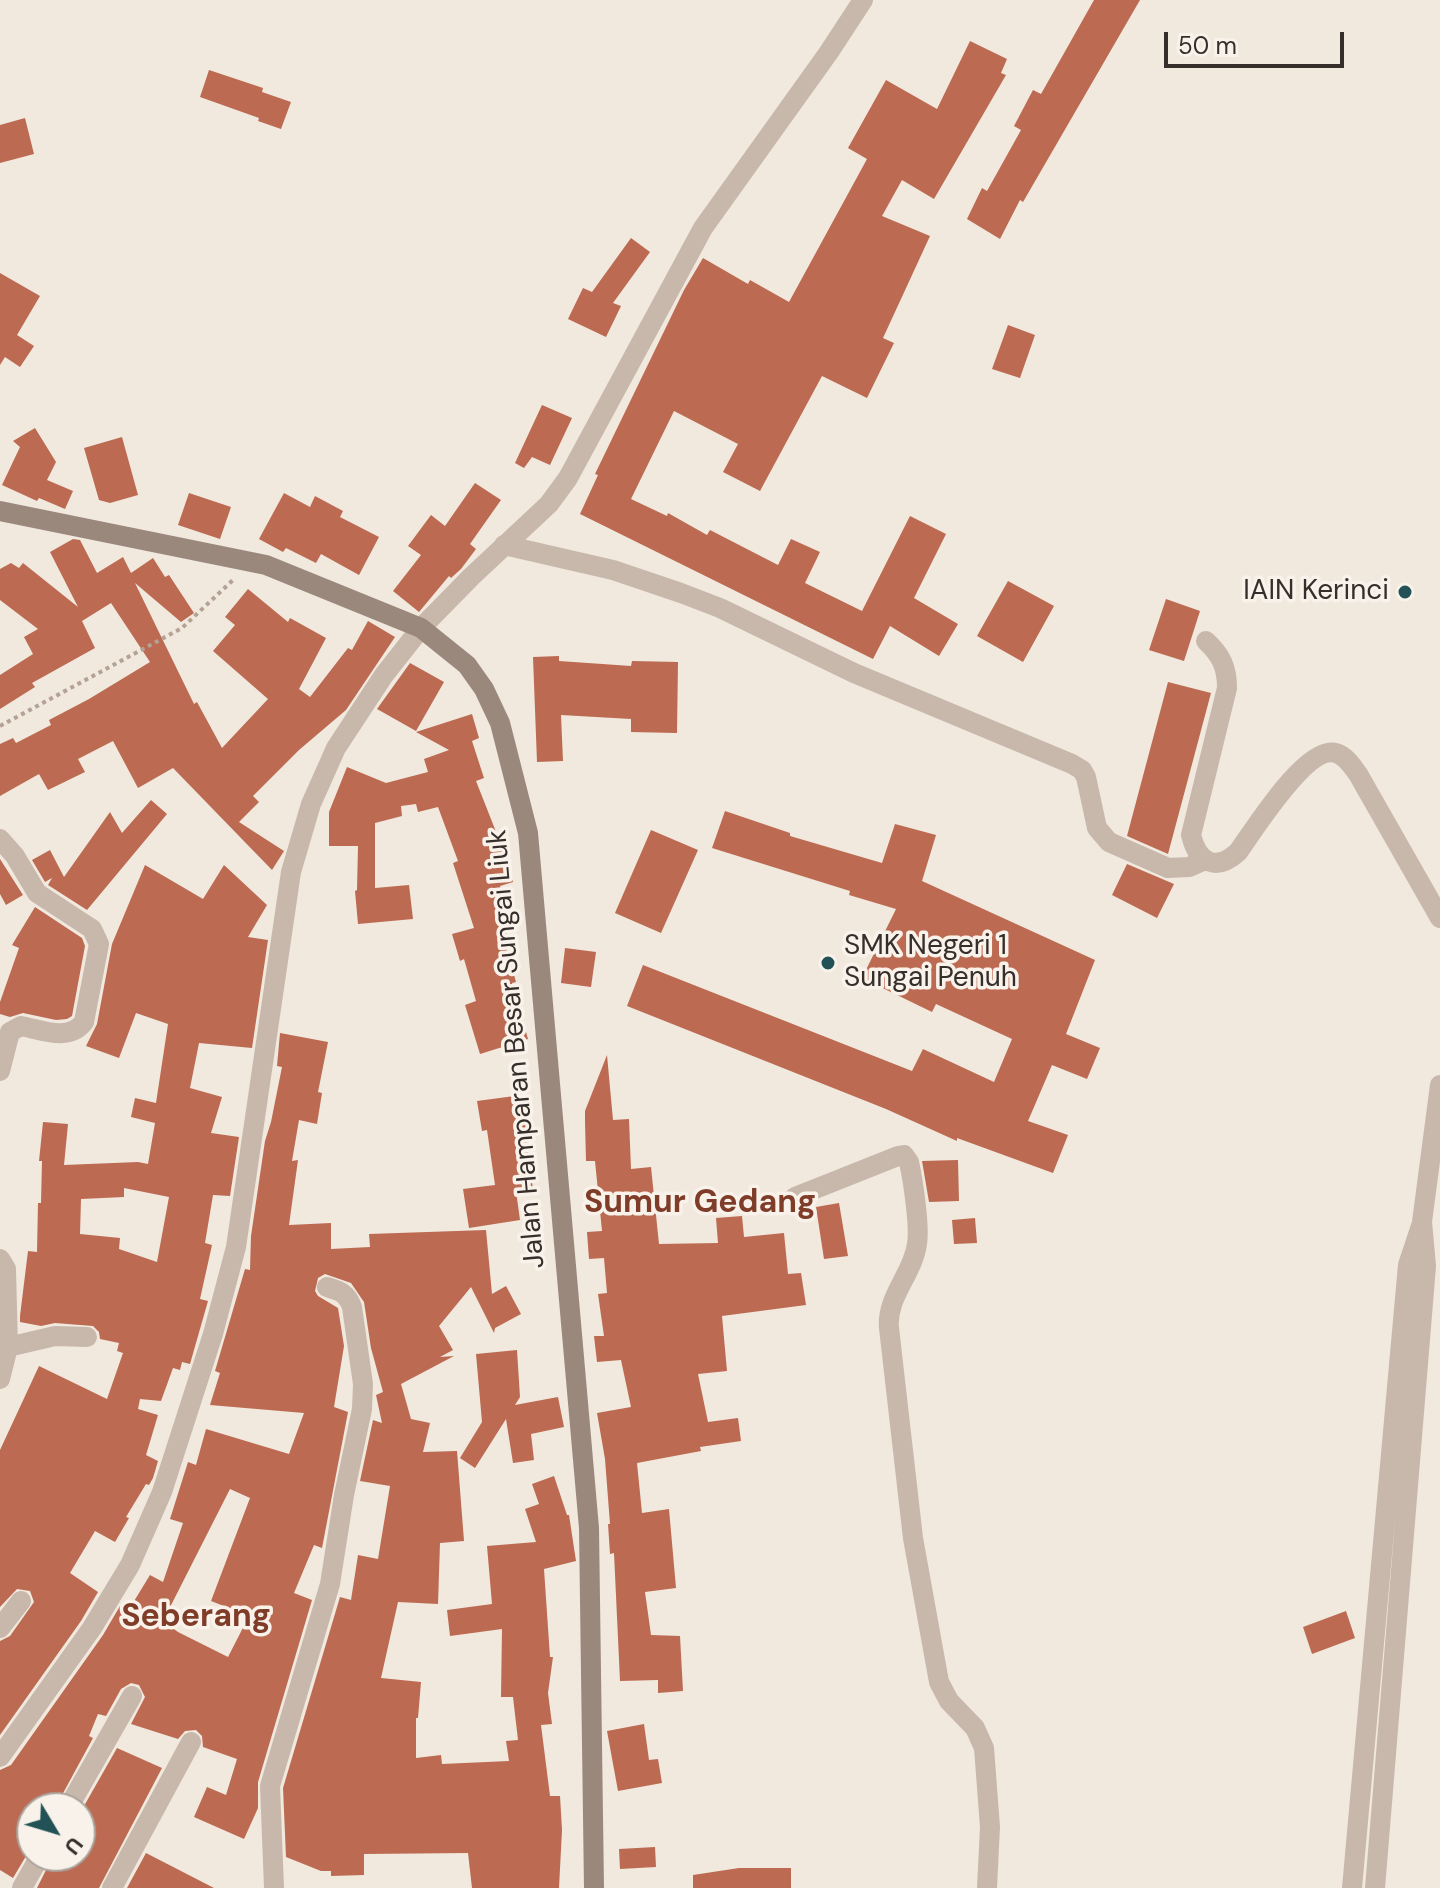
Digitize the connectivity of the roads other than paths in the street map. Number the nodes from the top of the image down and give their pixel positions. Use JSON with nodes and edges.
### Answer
{"nodes":[{"id":1,"x":863,"y":0,"type":"edge"},
{"id":2,"x":0,"y":511,"type":"edge"},
{"id":3,"x":504,"y":545,"type":"junction"},
{"id":4,"x":421,"y":628,"type":"junction"},
{"id":5,"x":1206,"y":641,"type":"dead end"},
{"id":6,"x":0,"y":839,"type":"edge"},
{"id":7,"x":1205,"y":860,"type":"junction"},
{"id":8,"x":1440,"y":918,"type":"edge"},
{"id":9,"x":0,"y":1071,"type":"edge"},
{"id":10,"x":1440,"y":1085,"type":"edge"},
{"id":11,"x":795,"y":1197,"type":"dead end"},
{"id":12,"x":1422,"y":1222,"type":"junction"},
{"id":13,"x":0,"y":1259,"type":"edge"},
{"id":14,"x":327,"y":1287,"type":"dead end"},
{"id":15,"x":87,"y":1337,"type":"dead end"},
{"id":16,"x":8,"y":1347,"type":"junction"},
{"id":17,"x":0,"y":1379,"type":"edge"},
{"id":18,"x":21,"y":1601,"type":"dead end"},
{"id":19,"x":0,"y":1628,"type":"edge"},
{"id":20,"x":132,"y":1696,"type":"dead end"},
{"id":21,"x":191,"y":1742,"type":"dead end"},
{"id":22,"x":0,"y":1757,"type":"edge"},
{"id":23,"x":77,"y":1792,"type":"edge"},
{"id":24,"x":112,"y":1888,"type":"edge"},
{"id":25,"x":274,"y":1888,"type":"edge"},
{"id":26,"x":594,"y":1888,"type":"edge"},
{"id":27,"x":987,"y":1888,"type":"edge"},
{"id":28,"x":1352,"y":1888,"type":"edge"},
{"id":29,"x":1375,"y":1888,"type":"edge"}],
"edges":[{"from":1,"to":3,"type":"street"},
{"from":2,"to":4,"type":"street","name":"Jalan Hamparan Besar Sungai Liuk"},
{"from":3,"to":4,"type":"street"},
{"from":3,"to":7,"type":"street"},
{"from":4,"to":22,"type":"street"},
{"from":4,"to":26,"type":"street","name":"Jalan Hamparan Besar Sungai Liuk"},
{"from":5,"to":7,"type":"street"},
{"from":6,"to":9,"type":"street"},
{"from":7,"to":8,"type":"street"},
{"from":10,"to":12,"type":"street"},
{"from":11,"to":27,"type":"street"},
{"from":12,"to":28,"type":"street"},
{"from":12,"to":29,"type":"street"},
{"from":13,"to":16,"type":"street"},
{"from":14,"to":25,"type":"street"},
{"from":15,"to":16,"type":"street"},
{"from":16,"to":17,"type":"street"},
{"from":18,"to":19,"type":"street"},
{"from":20,"to":23,"type":"street"},
{"from":21,"to":24,"type":"street"}]}
